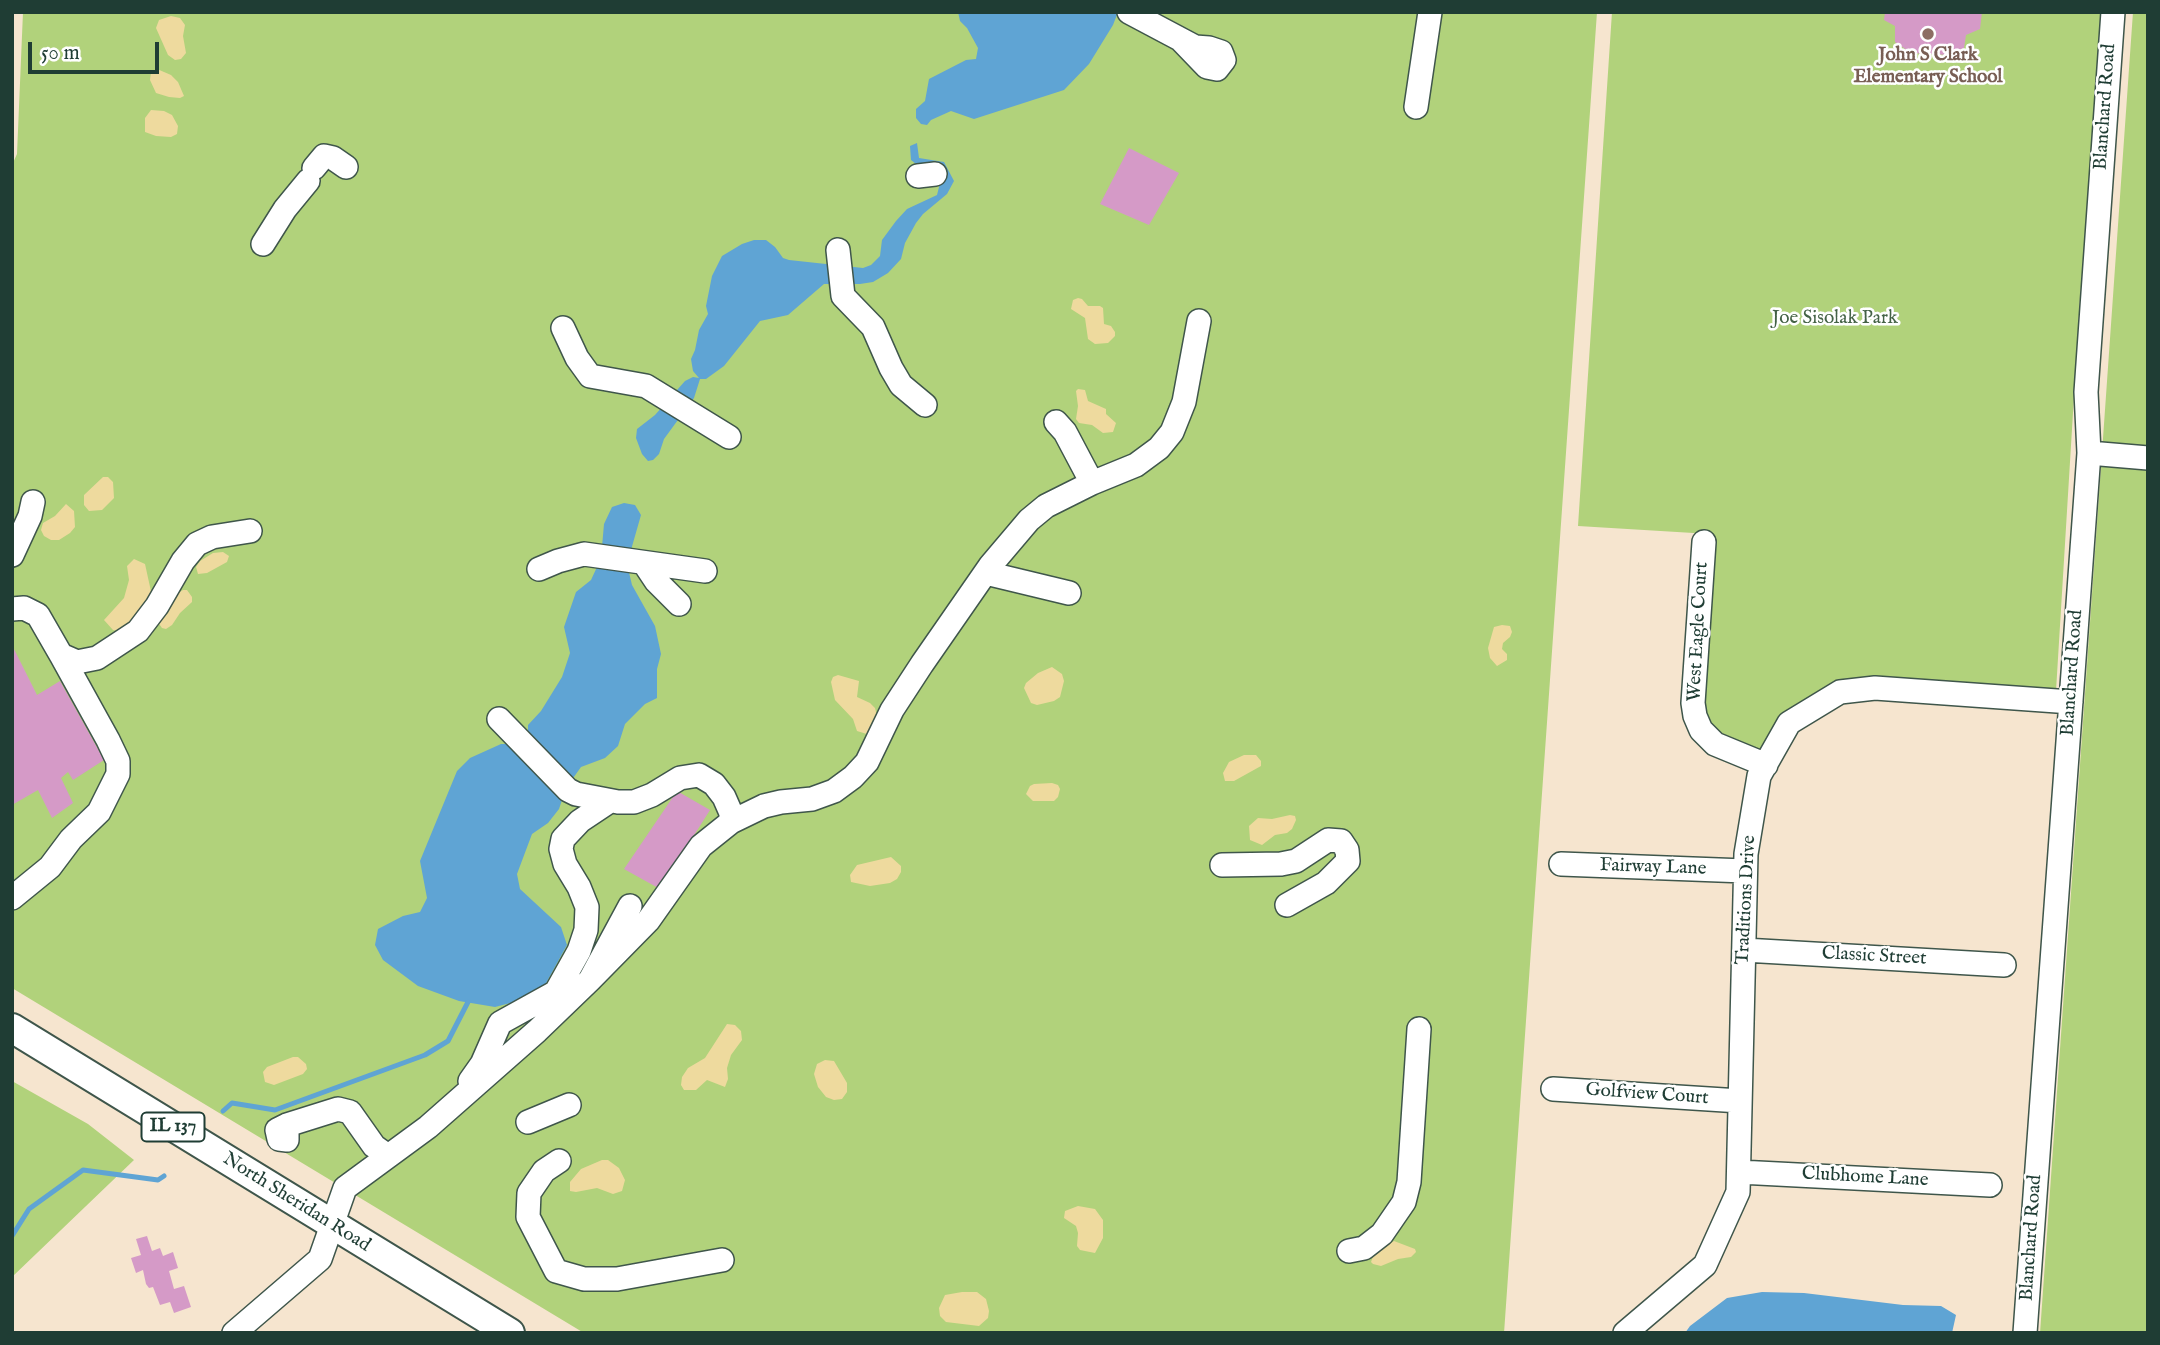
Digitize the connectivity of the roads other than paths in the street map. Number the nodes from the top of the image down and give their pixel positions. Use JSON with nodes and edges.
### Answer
{"nodes":[{"id":1,"x":1129,"y":12,"type":"edge"},
{"id":2,"x":1430,"y":12,"type":"edge"},
{"id":3,"x":2113,"y":12,"type":"edge"},
{"id":4,"x":1181,"y":40,"type":"dead end"},
{"id":5,"x":1416,"y":107,"type":"dead end"},
{"id":6,"x":346,"y":167,"type":"dead end"},
{"id":7,"x":263,"y":244,"type":"dead end"},
{"id":8,"x":840,"y":266,"type":"dead end"},
{"id":9,"x":1199,"y":321,"type":"dead end"},
{"id":10,"x":564,"y":328,"type":"dead end"},
{"id":11,"x":925,"y":405,"type":"dead end"},
{"id":12,"x":1056,"y":422,"type":"dead end"},
{"id":13,"x":729,"y":437,"type":"dead end"},
{"id":14,"x":2089,"y":453,"type":"junction"},
{"id":15,"x":2148,"y":458,"type":"edge"},
{"id":16,"x":1091,"y":483,"type":"junction"},
{"id":17,"x":33,"y":502,"type":"dead end"},
{"id":18,"x":250,"y":531,"type":"dead end"},
{"id":19,"x":1704,"y":542,"type":"dead end"},
{"id":20,"x":12,"y":555,"type":"edge"},
{"id":21,"x":639,"y":562,"type":"junction"},
{"id":22,"x":539,"y":569,"type":"dead end"},
{"id":23,"x":705,"y":571,"type":"dead end"},
{"id":24,"x":986,"y":573,"type":"junction"},
{"id":25,"x":1069,"y":593,"type":"dead end"},
{"id":26,"x":679,"y":604,"type":"dead end"},
{"id":27,"x":12,"y":609,"type":"edge"},
{"id":28,"x":61,"y":654,"type":"junction"},
{"id":29,"x":87,"y":660,"type":"junction"},
{"id":30,"x":77,"y":683,"type":"junction"},
{"id":31,"x":2071,"y":702,"type":"junction"},
{"id":32,"x":499,"y":719,"type":"dead end"},
{"id":33,"x":1766,"y":765,"type":"junction"},
{"id":34,"x":610,"y":801,"type":"junction"},
{"id":35,"x":731,"y":822,"type":"junction"},
{"id":36,"x":1561,"y":864,"type":"dead end"},
{"id":37,"x":1222,"y":865,"type":"dead end"},
{"id":38,"x":1745,"y":871,"type":"junction"},
{"id":39,"x":14,"y":896,"type":"edge"},
{"id":40,"x":1287,"y":905,"type":"dead end"},
{"id":41,"x":630,"y":906,"type":"dead end"},
{"id":42,"x":1744,"y":950,"type":"junction"},
{"id":43,"x":2004,"y":965,"type":"dead end"},
{"id":44,"x":590,"y":980,"type":"junction"},
{"id":45,"x":12,"y":1028,"type":"edge"},
{"id":46,"x":1419,"y":1029,"type":"dead end"},
{"id":47,"x":1553,"y":1088,"type":"dead end"},
{"id":48,"x":463,"y":1097,"type":"junction"},
{"id":49,"x":1740,"y":1101,"type":"junction"},
{"id":50,"x":569,"y":1105,"type":"dead end"},
{"id":51,"x":528,"y":1122,"type":"dead end"},
{"id":52,"x":287,"y":1125,"type":"dead end"},
{"id":53,"x":388,"y":1156,"type":"junction"},
{"id":54,"x":559,"y":1161,"type":"dead end"},
{"id":55,"x":1739,"y":1172,"type":"junction"},
{"id":56,"x":1990,"y":1185,"type":"dead end"},
{"id":57,"x":333,"y":1226,"type":"junction"},
{"id":58,"x":1349,"y":1251,"type":"dead end"},
{"id":59,"x":722,"y":1259,"type":"dead end"},
{"id":60,"x":234,"y":1333,"type":"edge"},
{"id":61,"x":510,"y":1333,"type":"edge"},
{"id":62,"x":1625,"y":1333,"type":"edge"},
{"id":63,"x":2025,"y":1333,"type":"edge"}],
"edges":[{"from":1,"to":4,"type":"street"},
{"from":2,"to":5,"type":"street"},
{"from":3,"to":14,"type":"street","name":"Blanchard Road"},
{"from":6,"to":7,"type":"street"},
{"from":8,"to":11,"type":"street"},
{"from":9,"to":16,"type":"street"},
{"from":10,"to":13,"type":"street"},
{"from":12,"to":16,"type":"street"},
{"from":14,"to":15,"type":"street"},
{"from":14,"to":31,"type":"street","name":"Blanchard Road"},
{"from":16,"to":24,"type":"street"},
{"from":17,"to":20,"type":"street"},
{"from":18,"to":29,"type":"street"},
{"from":19,"to":33,"type":"street","name":"West Eagle Court"},
{"from":21,"to":22,"type":"street"},
{"from":21,"to":23,"type":"street"},
{"from":21,"to":26,"type":"street"},
{"from":24,"to":25,"type":"street"},
{"from":24,"to":35,"type":"street"},
{"from":27,"to":28,"type":"street"},
{"from":28,"to":29,"type":"street"},
{"from":28,"to":30,"type":"street"},
{"from":29,"to":30,"type":"street"},
{"from":30,"to":39,"type":"street"},
{"from":31,"to":33,"type":"street","name":"Traditions Drive"},
{"from":31,"to":63,"type":"street","name":"Blanchard Road"},
{"from":32,"to":34,"type":"street"},
{"from":33,"to":38,"type":"street","name":"Traditions Drive"},
{"from":34,"to":35,"type":"street"},
{"from":34,"to":48,"type":"street"},
{"from":35,"to":44,"type":"street"},
{"from":36,"to":38,"type":"street","name":"Fairway Lane"},
{"from":37,"to":40,"type":"street"},
{"from":38,"to":42,"type":"street","name":"Traditions Drive"},
{"from":41,"to":44,"type":"street"},
{"from":42,"to":43,"type":"street","name":"Classic Street"},
{"from":42,"to":49,"type":"street","name":"Traditions Drive"},
{"from":44,"to":48,"type":"street"},
{"from":45,"to":57,"type":"main road","name":"North Sheridan Road","number":"IL 137"},
{"from":46,"to":58,"type":"street"},
{"from":47,"to":49,"type":"street","name":"Golfview Court"},
{"from":48,"to":53,"type":"street"},
{"from":49,"to":55,"type":"street","name":"Traditions Drive"},
{"from":50,"to":51,"type":"street"},
{"from":52,"to":53,"type":"street"},
{"from":53,"to":57,"type":"street"},
{"from":54,"to":59,"type":"street"},
{"from":55,"to":56,"type":"street","name":"Clubhome Lane"},
{"from":55,"to":62,"type":"street","name":"Traditions Drive"},
{"from":57,"to":60,"type":"street"},
{"from":57,"to":61,"type":"main road","name":"North Sheridan Road","number":"IL 137"}]}
